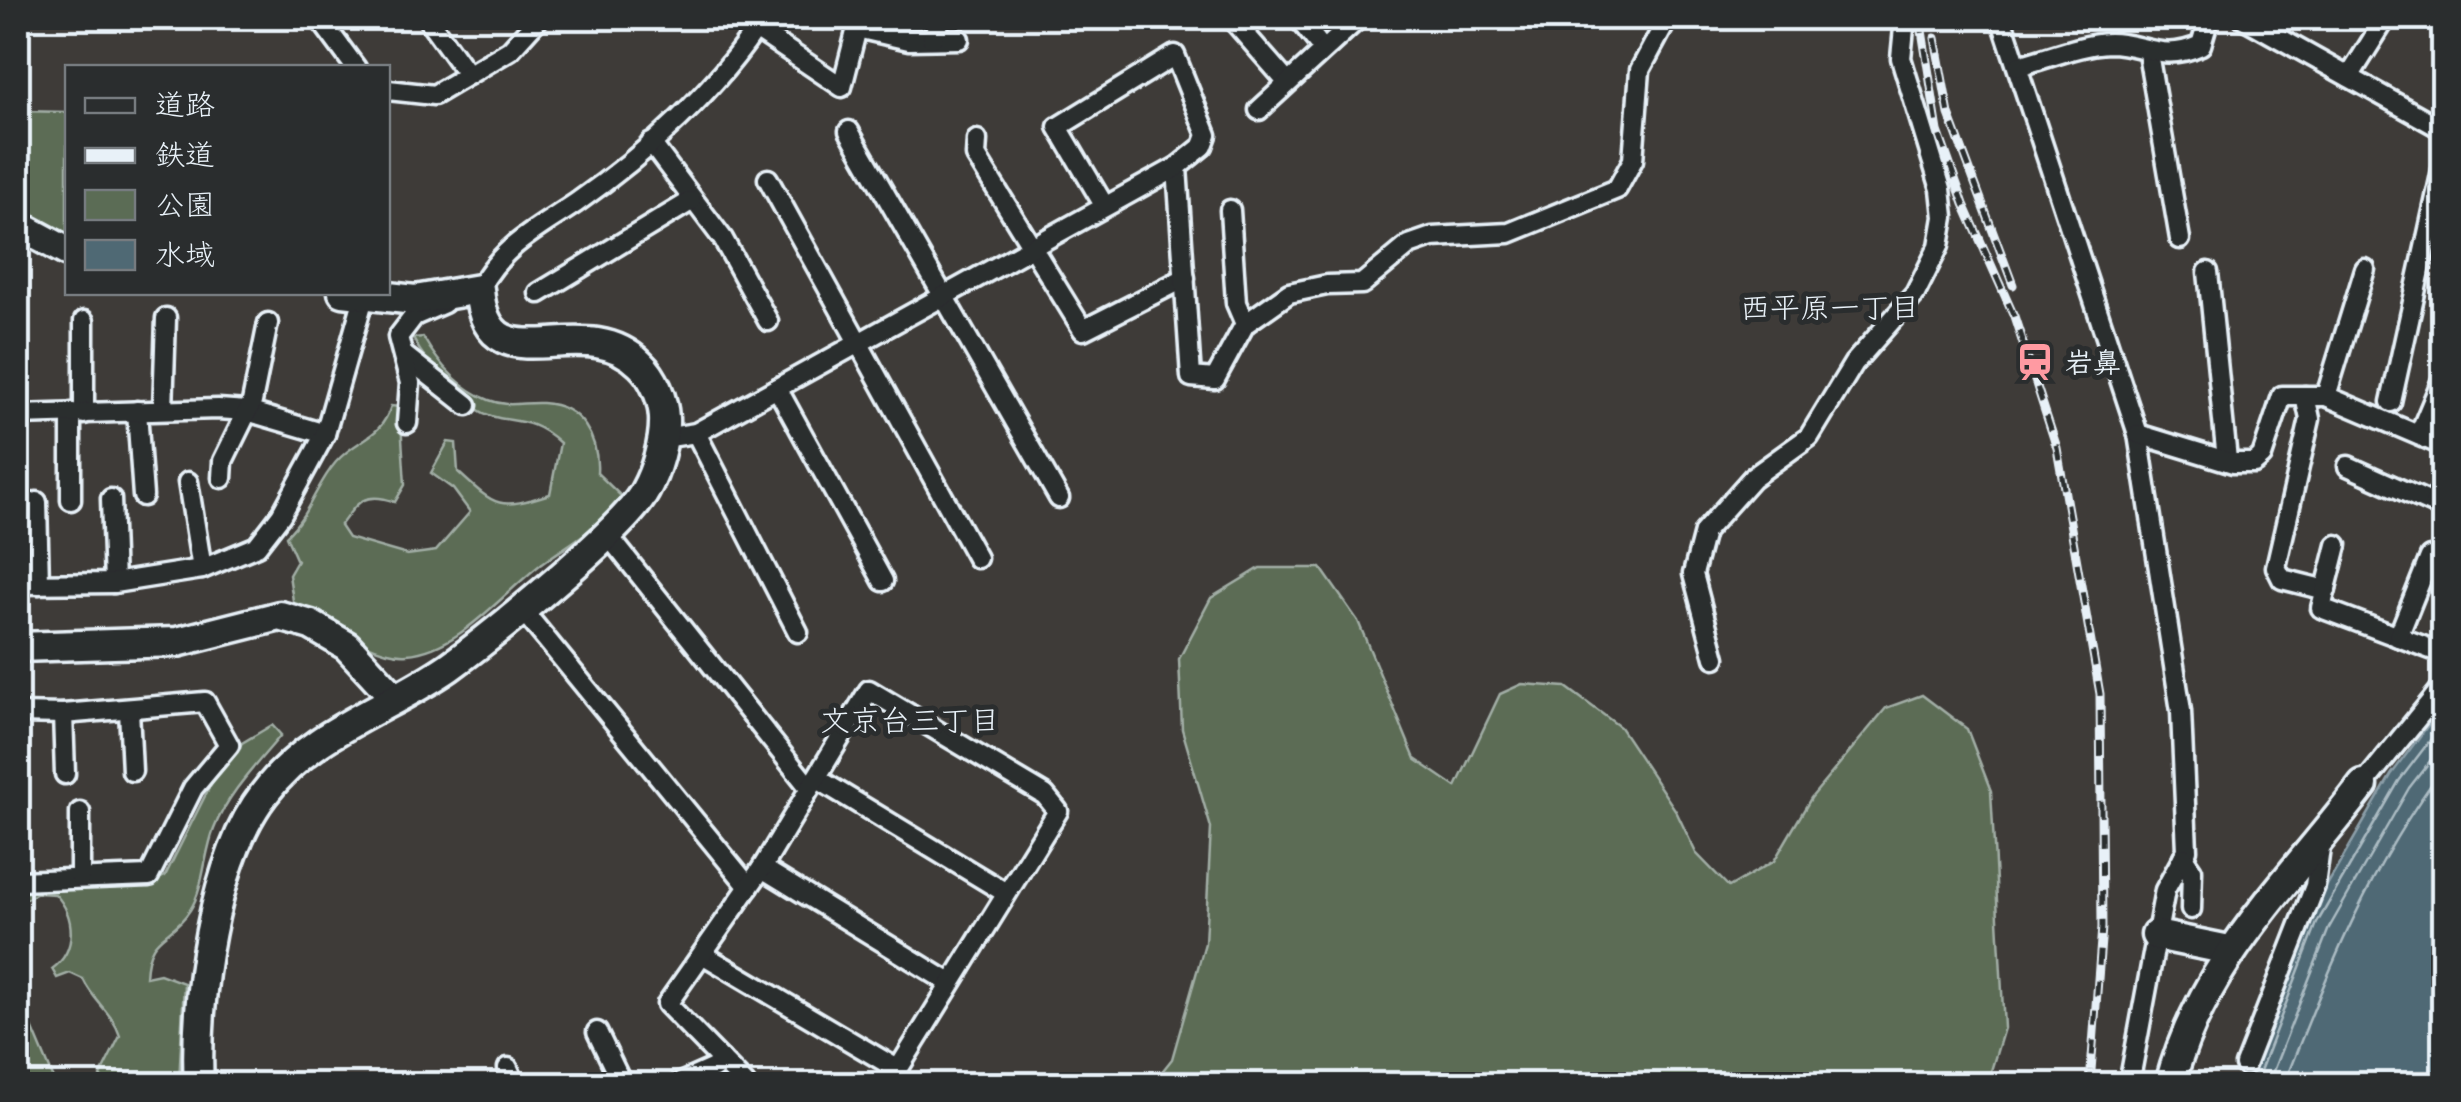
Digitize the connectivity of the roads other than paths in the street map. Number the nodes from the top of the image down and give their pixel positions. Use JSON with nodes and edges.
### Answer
{"nodes":[{"id":1,"x":320,"y":18,"type":"edge"},
{"id":2,"x":427,"y":18,"type":"edge"},
{"id":3,"x":538,"y":18,"type":"edge"},
{"id":4,"x":941,"y":18,"type":"edge"},
{"id":5,"x":1231,"y":18,"type":"edge"},
{"id":6,"x":1298,"y":18,"type":"edge"},
{"id":7,"x":1359,"y":18,"type":"edge"},
{"id":8,"x":1668,"y":18,"type":"edge"},
{"id":9,"x":1905,"y":18,"type":"edge"},
{"id":10,"x":2001,"y":18,"type":"edge"},
{"id":11,"x":2209,"y":18,"type":"edge"},
{"id":12,"x":2243,"y":18,"type":"edge"},
{"id":13,"x":2386,"y":18,"type":"edge"},
{"id":14,"x":855,"y":21,"type":"edge"},
{"id":15,"x":759,"y":23,"type":"edge"},
{"id":16,"x":932,"y":39,"type":"junction"},
{"id":17,"x":959,"y":39,"type":"dead end"},
{"id":18,"x":1322,"y":48,"type":"junction"},
{"id":19,"x":2148,"y":52,"type":"junction"},
{"id":20,"x":354,"y":65,"type":"edge"},
{"id":21,"x":2018,"y":66,"type":"junction"},
{"id":22,"x":468,"y":75,"type":"junction"},
{"id":23,"x":2349,"y":78,"type":"junction"},
{"id":24,"x":1287,"y":82,"type":"junction"},
{"id":25,"x":390,"y":90,"type":"edge"},
{"id":26,"x":1259,"y":110,"type":"dead end"},
{"id":27,"x":2444,"y":130,"type":"edge"},
{"id":28,"x":849,"y":131,"type":"dead end"},
{"id":29,"x":977,"y":140,"type":"dead end"},
{"id":30,"x":651,"y":143,"type":"junction"},
{"id":31,"x":2444,"y":161,"type":"edge"},
{"id":32,"x":1177,"y":167,"type":"junction"},
{"id":33,"x":768,"y":179,"type":"dead end"},
{"id":34,"x":691,"y":200,"type":"junction"},
{"id":35,"x":1104,"y":204,"type":"junction"},
{"id":36,"x":1230,"y":210,"type":"dead end"},
{"id":37,"x":18,"y":225,"type":"edge"},
{"id":38,"x":2436,"y":239,"type":"edge"},
{"id":39,"x":2180,"y":240,"type":"dead end"},
{"id":40,"x":1031,"y":245,"type":"junction"},
{"id":41,"x":65,"y":250,"type":"edge"},
{"id":42,"x":2365,"y":269,"type":"dead end"},
{"id":43,"x":2208,"y":272,"type":"dead end"},
{"id":44,"x":1184,"y":278,"type":"junction"},
{"id":45,"x":467,"y":290,"type":"junction"},
{"id":46,"x":539,"y":293,"type":"dead end"},
{"id":47,"x":354,"y":295,"type":"edge"},
{"id":48,"x":941,"y":295,"type":"junction"},
{"id":49,"x":166,"y":318,"type":"dead end"},
{"id":50,"x":84,"y":321,"type":"dead end"},
{"id":51,"x":768,"y":321,"type":"dead end"},
{"id":52,"x":268,"y":322,"type":"dead end"},
{"id":53,"x":1244,"y":324,"type":"junction"},
{"id":54,"x":857,"y":342,"type":"junction"},
{"id":55,"x":405,"y":356,"type":"junction"},
{"id":56,"x":2444,"y":375,"type":"edge"},
{"id":57,"x":777,"y":388,"type":"junction"},
{"id":58,"x":2305,"y":396,"type":"junction"},
{"id":59,"x":2326,"y":396,"type":"junction"},
{"id":60,"x":2392,"y":402,"type":"dead end"},
{"id":61,"x":467,"y":405,"type":"dead end"},
{"id":62,"x":163,"y":410,"type":"junction"},
{"id":63,"x":138,"y":411,"type":"junction"},
{"id":64,"x":248,"y":411,"type":"junction"},
{"id":65,"x":77,"y":414,"type":"junction"},
{"id":66,"x":18,"y":416,"type":"edge"},
{"id":67,"x":407,"y":423,"type":"dead end"},
{"id":68,"x":696,"y":433,"type":"junction"},
{"id":69,"x":325,"y":434,"type":"junction"},
{"id":70,"x":2138,"y":434,"type":"junction"},
{"id":71,"x":2419,"y":436,"type":"junction"},
{"id":72,"x":662,"y":438,"type":"junction"},
{"id":73,"x":2444,"y":446,"type":"edge"},
{"id":74,"x":2226,"y":460,"type":"junction"},
{"id":75,"x":2348,"y":466,"type":"dead end"},
{"id":76,"x":222,"y":478,"type":"dead end"},
{"id":77,"x":188,"y":482,"type":"dead end"},
{"id":78,"x":2444,"y":484,"type":"edge"},
{"id":79,"x":143,"y":496,"type":"dead end"},
{"id":80,"x":1059,"y":498,"type":"dead end"},
{"id":81,"x":111,"y":499,"type":"dead end"},
{"id":82,"x":71,"y":500,"type":"dead end"},
{"id":83,"x":37,"y":502,"type":"dead end"},
{"id":84,"x":2438,"y":507,"type":"edge"},
{"id":85,"x":607,"y":534,"type":"junction"},
{"id":86,"x":2337,"y":545,"type":"dead end"},
{"id":87,"x":2430,"y":557,"type":"dead end"},
{"id":88,"x":976,"y":558,"type":"dead end"},
{"id":89,"x":202,"y":568,"type":"junction"},
{"id":90,"x":884,"y":581,"type":"dead end"},
{"id":91,"x":114,"y":583,"type":"junction"},
{"id":92,"x":18,"y":584,"type":"edge"},
{"id":93,"x":38,"y":584,"type":"junction"},
{"id":94,"x":2326,"y":590,"type":"junction"},
{"id":95,"x":520,"y":607,"type":"junction"},
{"id":96,"x":798,"y":632,"type":"dead end"},
{"id":97,"x":2398,"y":637,"type":"junction"},
{"id":98,"x":18,"y":647,"type":"edge"},
{"id":99,"x":2444,"y":654,"type":"edge"},
{"id":100,"x":1715,"y":658,"type":"dead end"},
{"id":101,"x":2444,"y":685,"type":"edge"},
{"id":102,"x":395,"y":698,"type":"junction"},
{"id":103,"x":129,"y":710,"type":"junction"},
{"id":104,"x":18,"y":714,"type":"edge"},
{"id":105,"x":63,"y":714,"type":"junction"},
{"id":106,"x":132,"y":772,"type":"dead end"},
{"id":107,"x":65,"y":774,"type":"dead end"},
{"id":108,"x":812,"y":782,"type":"junction"},
{"id":109,"x":2362,"y":784,"type":"joint"},
{"id":110,"x":80,"y":812,"type":"dead end"},
{"id":111,"x":2321,"y":840,"type":"junction"},
{"id":112,"x":2183,"y":857,"type":"junction"},
{"id":113,"x":762,"y":868,"type":"junction"},
{"id":114,"x":80,"y":878,"type":"junction"},
{"id":115,"x":18,"y":881,"type":"edge"},
{"id":116,"x":749,"y":887,"type":"junction"},
{"id":117,"x":1006,"y":893,"type":"junction"},
{"id":118,"x":2191,"y":910,"type":"dead end"},
{"id":119,"x":2156,"y":934,"type":"junction"},
{"id":120,"x":2229,"y":950,"type":"junction"},
{"id":121,"x":704,"y":955,"type":"junction"},
{"id":122,"x":950,"y":983,"type":"junction"},
{"id":123,"x":596,"y":1032,"type":"dead end"},
{"id":124,"x":721,"y":1060,"type":"junction"},
{"id":125,"x":2245,"y":1065,"type":"dead end"},
{"id":126,"x":894,"y":1077,"type":"edge"},
{"id":127,"x":199,"y":1084,"type":"edge"},
{"id":128,"x":622,"y":1084,"type":"edge"},
{"id":129,"x":678,"y":1084,"type":"edge"},
{"id":130,"x":746,"y":1084,"type":"edge"},
{"id":131,"x":2129,"y":1084,"type":"edge"},
{"id":132,"x":2170,"y":1084,"type":"edge"}],
"edges":[{"from":1,"to":20,"type":"street"},
{"from":2,"to":22,"type":"street"},
{"from":3,"to":22,"type":"street"},
{"from":4,"to":16,"type":"street"},
{"from":5,"to":24,"type":"street"},
{"from":6,"to":18,"type":"street"},
{"from":7,"to":18,"type":"street"},
{"from":8,"to":53,"type":"street"},
{"from":9,"to":100,"type":"street"},
{"from":10,"to":21,"type":"street"},
{"from":11,"to":19,"type":"street"},
{"from":12,"to":23,"type":"street"},
{"from":13,"to":23,"type":"street"},
{"from":14,"to":15,"type":"street"},
{"from":14,"to":16,"type":"street"},
{"from":15,"to":30,"type":"street"},
{"from":16,"to":17,"type":"street"},
{"from":18,"to":24,"type":"street"},
{"from":19,"to":21,"type":"street"},
{"from":19,"to":39,"type":"street"},
{"from":21,"to":70,"type":"street"},
{"from":22,"to":25,"type":"street"},
{"from":23,"to":27,"type":"street"},
{"from":24,"to":26,"type":"street"},
{"from":28,"to":48,"type":"street"},
{"from":29,"to":40,"type":"street"},
{"from":30,"to":34,"type":"street"},
{"from":30,"to":45,"type":"street"},
{"from":31,"to":38,"type":"street"},
{"from":32,"to":35,"type":"street"},
{"from":32,"to":35,"type":"street"},
{"from":32,"to":44,"type":"street"},
{"from":33,"to":54,"type":"street"},
{"from":34,"to":46,"type":"street"},
{"from":34,"to":51,"type":"street"},
{"from":35,"to":40,"type":"street"},
{"from":36,"to":53,"type":"street"},
{"from":37,"to":41,"type":"street"},
{"from":38,"to":60,"type":"street"},
{"from":40,"to":44,"type":"street"},
{"from":40,"to":48,"type":"street"},
{"from":42,"to":59,"type":"street"},
{"from":43,"to":74,"type":"street"},
{"from":44,"to":53,"type":"street"},
{"from":45,"to":47,"type":"street"},
{"from":45,"to":55,"type":"street"},
{"from":45,"to":72,"type":"street"},
{"from":47,"to":69,"type":"street"},
{"from":48,"to":54,"type":"street"},
{"from":48,"to":80,"type":"street"},
{"from":49,"to":62,"type":"street"},
{"from":50,"to":65,"type":"street"},
{"from":52,"to":64,"type":"street"},
{"from":54,"to":57,"type":"street"},
{"from":54,"to":88,"type":"street"},
{"from":55,"to":61,"type":"street"},
{"from":55,"to":67,"type":"street"},
{"from":56,"to":71,"type":"street"},
{"from":57,"to":68,"type":"street"},
{"from":57,"to":90,"type":"street"},
{"from":58,"to":59,"type":"street"},
{"from":58,"to":74,"type":"street"},
{"from":58,"to":94,"type":"street"},
{"from":59,"to":71,"type":"street"},
{"from":62,"to":63,"type":"street"},
{"from":62,"to":64,"type":"street"},
{"from":63,"to":65,"type":"street"},
{"from":63,"to":79,"type":"street"},
{"from":64,"to":69,"type":"street"},
{"from":64,"to":76,"type":"street"},
{"from":65,"to":66,"type":"street"},
{"from":65,"to":82,"type":"street"},
{"from":68,"to":72,"type":"street"},
{"from":68,"to":96,"type":"street"},
{"from":69,"to":89,"type":"street"},
{"from":70,"to":74,"type":"street"},
{"from":70,"to":112,"type":"street"},
{"from":71,"to":73,"type":"street"},
{"from":72,"to":85,"type":"street"},
{"from":75,"to":84,"type":"street"},
{"from":77,"to":89,"type":"street"},
{"from":78,"to":84,"type":"street"},
{"from":81,"to":91,"type":"street"},
{"from":83,"to":93,"type":"street"},
{"from":85,"to":95,"type":"street"},
{"from":85,"to":108,"type":"street"},
{"from":86,"to":94,"type":"street"},
{"from":87,"to":97,"type":"street"},
{"from":89,"to":91,"type":"street"},
{"from":91,"to":93,"type":"street"},
{"from":92,"to":93,"type":"street"},
{"from":94,"to":97,"type":"street"},
{"from":95,"to":102,"type":"street"},
{"from":95,"to":116,"type":"street"},
{"from":97,"to":99,"type":"street"},
{"from":98,"to":102,"type":"street"},
{"from":101,"to":109,"type":"street"},
{"from":102,"to":127,"type":"street"},
{"from":103,"to":105,"type":"street"},
{"from":103,"to":106,"type":"street"},
{"from":103,"to":114,"type":"street"},
{"from":104,"to":105,"type":"street"},
{"from":105,"to":107,"type":"street"},
{"from":108,"to":113,"type":"street"},
{"from":108,"to":117,"type":"street"},
{"from":108,"to":117,"type":"street"},
{"from":109,"to":111,"type":"street"},
{"from":110,"to":114,"type":"street"},
{"from":111,"to":120,"type":"street"},
{"from":111,"to":125,"type":"street"},
{"from":112,"to":118,"type":"street"},
{"from":112,"to":119,"type":"street"},
{"from":113,"to":116,"type":"street"},
{"from":113,"to":122,"type":"street"},
{"from":114,"to":115,"type":"street"},
{"from":116,"to":121,"type":"street"},
{"from":117,"to":122,"type":"street"},
{"from":119,"to":120,"type":"street"},
{"from":119,"to":131,"type":"street"},
{"from":120,"to":132,"type":"street"},
{"from":121,"to":124,"type":"street"},
{"from":121,"to":126,"type":"street"},
{"from":122,"to":126,"type":"street"},
{"from":123,"to":128,"type":"street"},
{"from":124,"to":129,"type":"street"},
{"from":124,"to":130,"type":"street"}]}
